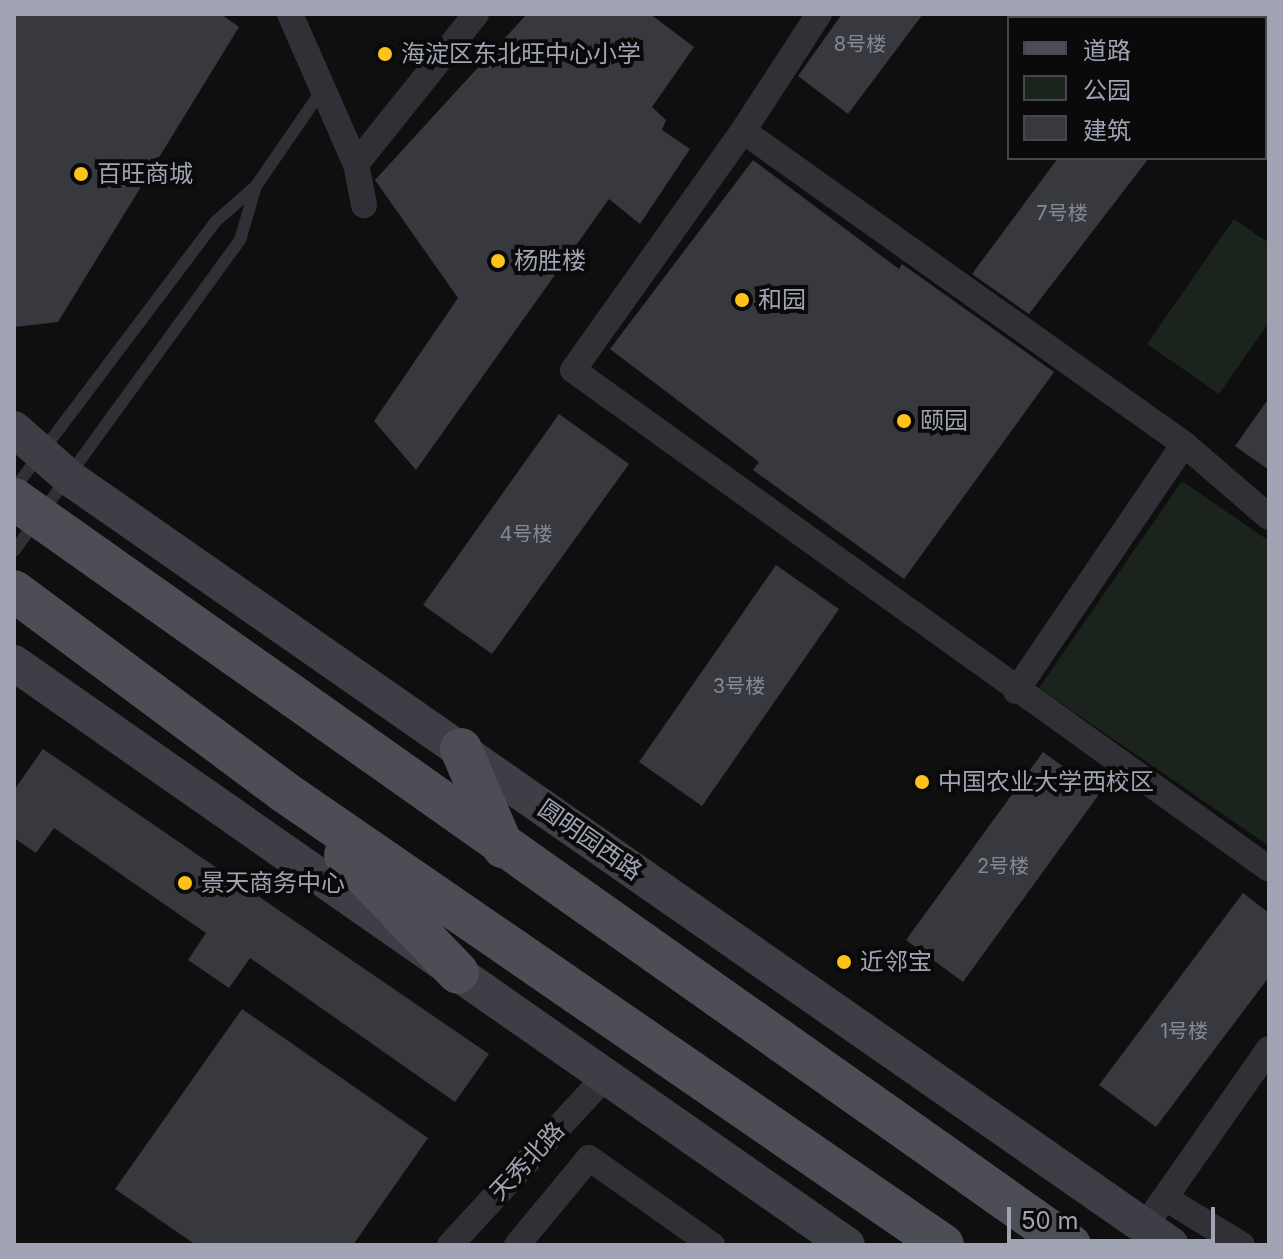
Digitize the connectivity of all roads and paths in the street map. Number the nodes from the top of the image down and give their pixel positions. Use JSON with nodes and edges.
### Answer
{"nodes":[{"id":1,"x":290,"y":14,"type":"edge"},
{"id":2,"x":476,"y":14,"type":"edge"},
{"id":3,"x":819,"y":14,"type":"edge"},
{"id":4,"x":323,"y":88,"type":"junction"},
{"id":5,"x":743,"y":131,"type":"junction"},
{"id":6,"x":356,"y":164,"type":"junction"},
{"id":7,"x":256,"y":186,"type":"junction"},
{"id":8,"x":364,"y":205,"type":"dead end"},
{"id":9,"x":14,"y":429,"type":"edge"},
{"id":10,"x":1184,"y":444,"type":"junction"},
{"id":11,"x":45,"y":451,"type":"junction"},
{"id":12,"x":71,"y":479,"type":"junction"},
{"id":13,"x":23,"y":502,"type":"edge"},
{"id":14,"x":1269,"y":517,"type":"edge"},
{"id":15,"x":14,"y":551,"type":"edge"},
{"id":16,"x":14,"y":591,"type":"edge"},
{"id":17,"x":14,"y":663,"type":"edge"},
{"id":18,"x":1016,"y":691,"type":"junction"},
{"id":19,"x":461,"y":749,"type":"junction"},
{"id":20,"x":283,"y":791,"type":"junction"},
{"id":21,"x":504,"y":848,"type":"junction"},
{"id":22,"x":1269,"y":869,"type":"edge"},
{"id":23,"x":458,"y":973,"type":"junction"},
{"id":24,"x":1269,"y":1049,"type":"edge"},
{"id":25,"x":604,"y":1078,"type":"junction"},
{"id":26,"x":1160,"y":1223,"type":"edge"},
{"id":27,"x":450,"y":1245,"type":"edge"},
{"id":28,"x":517,"y":1245,"type":"edge"},
{"id":29,"x":712,"y":1245,"type":"edge"},
{"id":30,"x":847,"y":1245,"type":"edge"},
{"id":31,"x":943,"y":1245,"type":"edge"},
{"id":32,"x":1070,"y":1245,"type":"edge"},
{"id":33,"x":1242,"y":1245,"type":"edge"}],
"edges":[{"from":1,"to":4,"type":"street"},
{"from":2,"to":6,"type":"street"},
{"from":3,"to":5,"type":"street"},
{"from":4,"to":6,"type":"street"},
{"from":4,"to":7,"type":"lane"},
{"from":5,"to":10,"type":"street"},
{"from":5,"to":18,"type":"street"},
{"from":6,"to":8,"type":"street"},
{"from":7,"to":11,"type":"lane"},
{"from":7,"to":12,"type":"lane"},
{"from":9,"to":11,"type":"street","name":"圆明园西路"},
{"from":10,"to":14,"type":"street"},
{"from":10,"to":18,"type":"street"},
{"from":11,"to":12,"type":"street","name":"圆明园西路"},
{"from":11,"to":13,"type":"lane"},
{"from":12,"to":13,"type":"lane"},
{"from":12,"to":19,"type":"street","name":"圆明园西路"},
{"from":13,"to":15,"type":"lane"},
{"from":13,"to":21,"type":"main road"},
{"from":16,"to":20,"type":"main road"},
{"from":17,"to":23,"type":"street"},
{"from":18,"to":22,"type":"street"},
{"from":19,"to":21,"type":"main road"},
{"from":19,"to":26,"type":"street","name":"圆明园西路"},
{"from":20,"to":23,"type":"main road"},
{"from":20,"to":31,"type":"main road"},
{"from":21,"to":32,"type":"main road"},
{"from":23,"to":25,"type":"street"},
{"from":24,"to":26,"type":"street"},
{"from":25,"to":27,"type":"street","name":"天秀北路"},
{"from":25,"to":30,"type":"street"},
{"from":26,"to":33,"type":"street"},
{"from":28,"to":29,"type":"street"}]}
